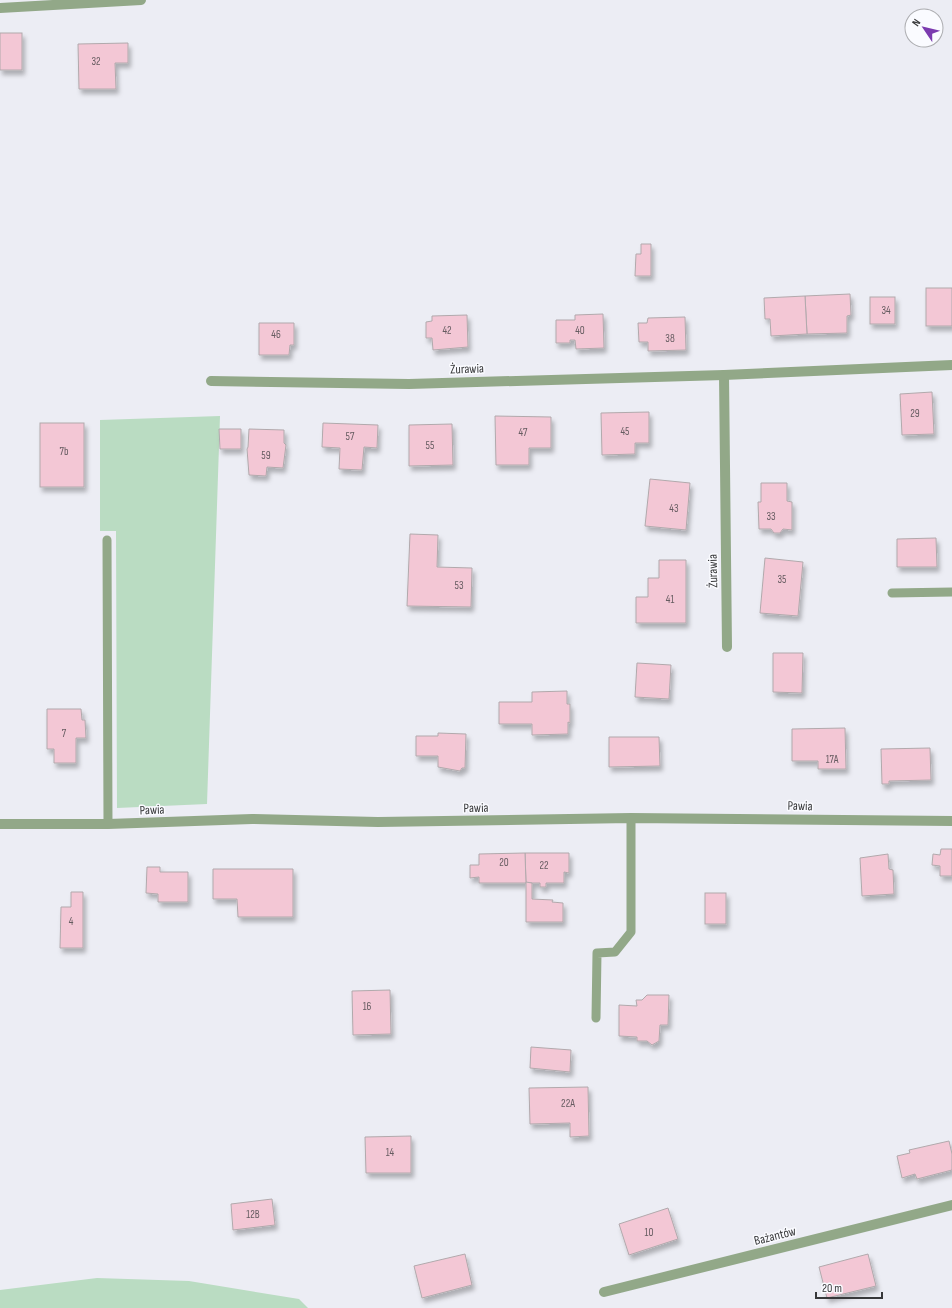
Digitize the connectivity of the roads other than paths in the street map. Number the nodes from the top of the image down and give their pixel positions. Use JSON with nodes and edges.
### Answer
{"nodes":[{"id":1,"x":141,"y":0,"type":"edge"},
{"id":2,"x":0,"y":8,"type":"edge"},
{"id":3,"x":952,"y":365,"type":"edge"},
{"id":4,"x":724,"y":375,"type":"junction"},
{"id":5,"x":211,"y":381,"type":"dead end"},
{"id":6,"x":107,"y":540,"type":"dead end"},
{"id":7,"x":952,"y":592,"type":"edge"},
{"id":8,"x":892,"y":593,"type":"dead end"},
{"id":9,"x":727,"y":647,"type":"dead end"},
{"id":10,"x":631,"y":818,"type":"junction"},
{"id":11,"x":952,"y":821,"type":"edge"},
{"id":12,"x":0,"y":824,"type":"edge"},
{"id":13,"x":108,"y":824,"type":"junction"},
{"id":14,"x":596,"y":1018,"type":"dead end"},
{"id":15,"x":952,"y":1205,"type":"edge"},
{"id":16,"x":604,"y":1292,"type":"dead end"}],
"edges":[{"from":1,"to":2,"type":"street"},
{"from":3,"to":4,"type":"street","name":"Żurawia"},
{"from":4,"to":5,"type":"street","name":"Żurawia"},
{"from":4,"to":9,"type":"street","name":"Żurawia"},
{"from":6,"to":13,"type":"lane"},
{"from":7,"to":8,"type":"lane"},
{"from":10,"to":11,"type":"street","name":"Pawia"},
{"from":10,"to":13,"type":"street","name":"Pawia"},
{"from":10,"to":14,"type":"lane"},
{"from":12,"to":13,"type":"street","name":"Pawia"},
{"from":15,"to":16,"type":"street","name":"Bażantów"}]}
